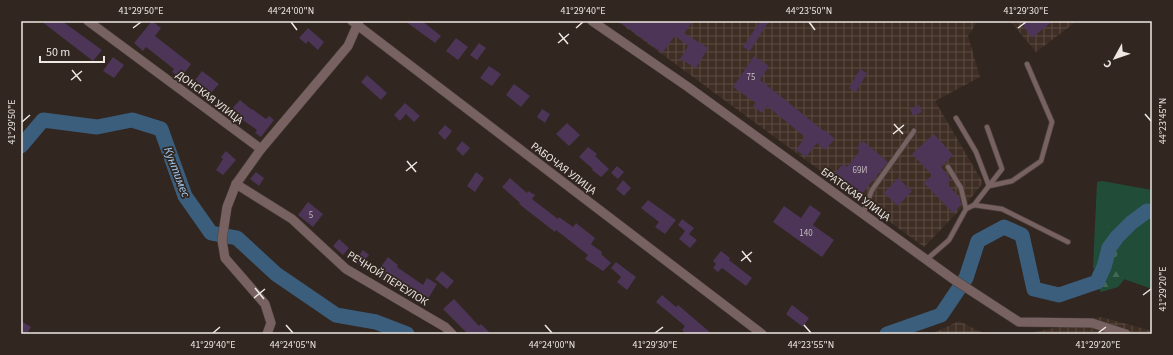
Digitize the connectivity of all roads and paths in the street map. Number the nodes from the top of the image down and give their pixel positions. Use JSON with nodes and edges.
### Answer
{"nodes":[{"id":1,"x":88,"y":21,"type":"edge"},
{"id":2,"x":592,"y":21,"type":"edge"},
{"id":3,"x":357,"y":23,"type":"edge"},
{"id":4,"x":1027,"y":64,"type":"dead end"},
{"id":5,"x":956,"y":118,"type":"dead end"},
{"id":6,"x":987,"y":127,"type":"dead end"},
{"id":7,"x":914,"y":131,"type":"dead end"},
{"id":8,"x":261,"y":150,"type":"junction"},
{"id":9,"x":948,"y":167,"type":"dead end"},
{"id":10,"x":236,"y":184,"type":"junction"},
{"id":11,"x":989,"y":186,"type":"junction"},
{"id":12,"x":974,"y":205,"type":"junction"},
{"id":13,"x":966,"y":209,"type":"junction"},
{"id":14,"x":863,"y":214,"type":"junction"},
{"id":15,"x":1068,"y":242,"type":"dead end"},
{"id":16,"x":926,"y":260,"type":"junction"},
{"id":17,"x":267,"y":334,"type":"edge"},
{"id":18,"x":452,"y":334,"type":"edge"},
{"id":19,"x":762,"y":334,"type":"edge"},
{"id":20,"x":1126,"y":334,"type":"edge"}],
"edges":[{"from":1,"to":8,"type":"street","name":"ДОНСКАЯ УЛИЦА"},
{"from":2,"to":14,"type":"street","name":"БРАТСКАЯ УЛИЦА"},
{"from":3,"to":8,"type":"street"},
{"from":3,"to":19,"type":"street","name":"РАБОЧАЯ УЛИЦА"},
{"from":4,"to":11,"type":"lane"},
{"from":5,"to":11,"type":"lane"},
{"from":6,"to":11,"type":"lane"},
{"from":7,"to":14,"type":"lane"},
{"from":8,"to":10,"type":"street"},
{"from":9,"to":13,"type":"lane"},
{"from":10,"to":17,"type":"street"},
{"from":10,"to":18,"type":"street","name":"РЕЧНОЙ ПЕРЕУЛОК"},
{"from":11,"to":12,"type":"lane"},
{"from":12,"to":13,"type":"lane"},
{"from":12,"to":15,"type":"lane"},
{"from":13,"to":16,"type":"lane"},
{"from":14,"to":16,"type":"street","name":"БРАТСКАЯ УЛИЦА"},
{"from":16,"to":20,"type":"street","name":"БРАТСКАЯ УЛИЦА"}]}
